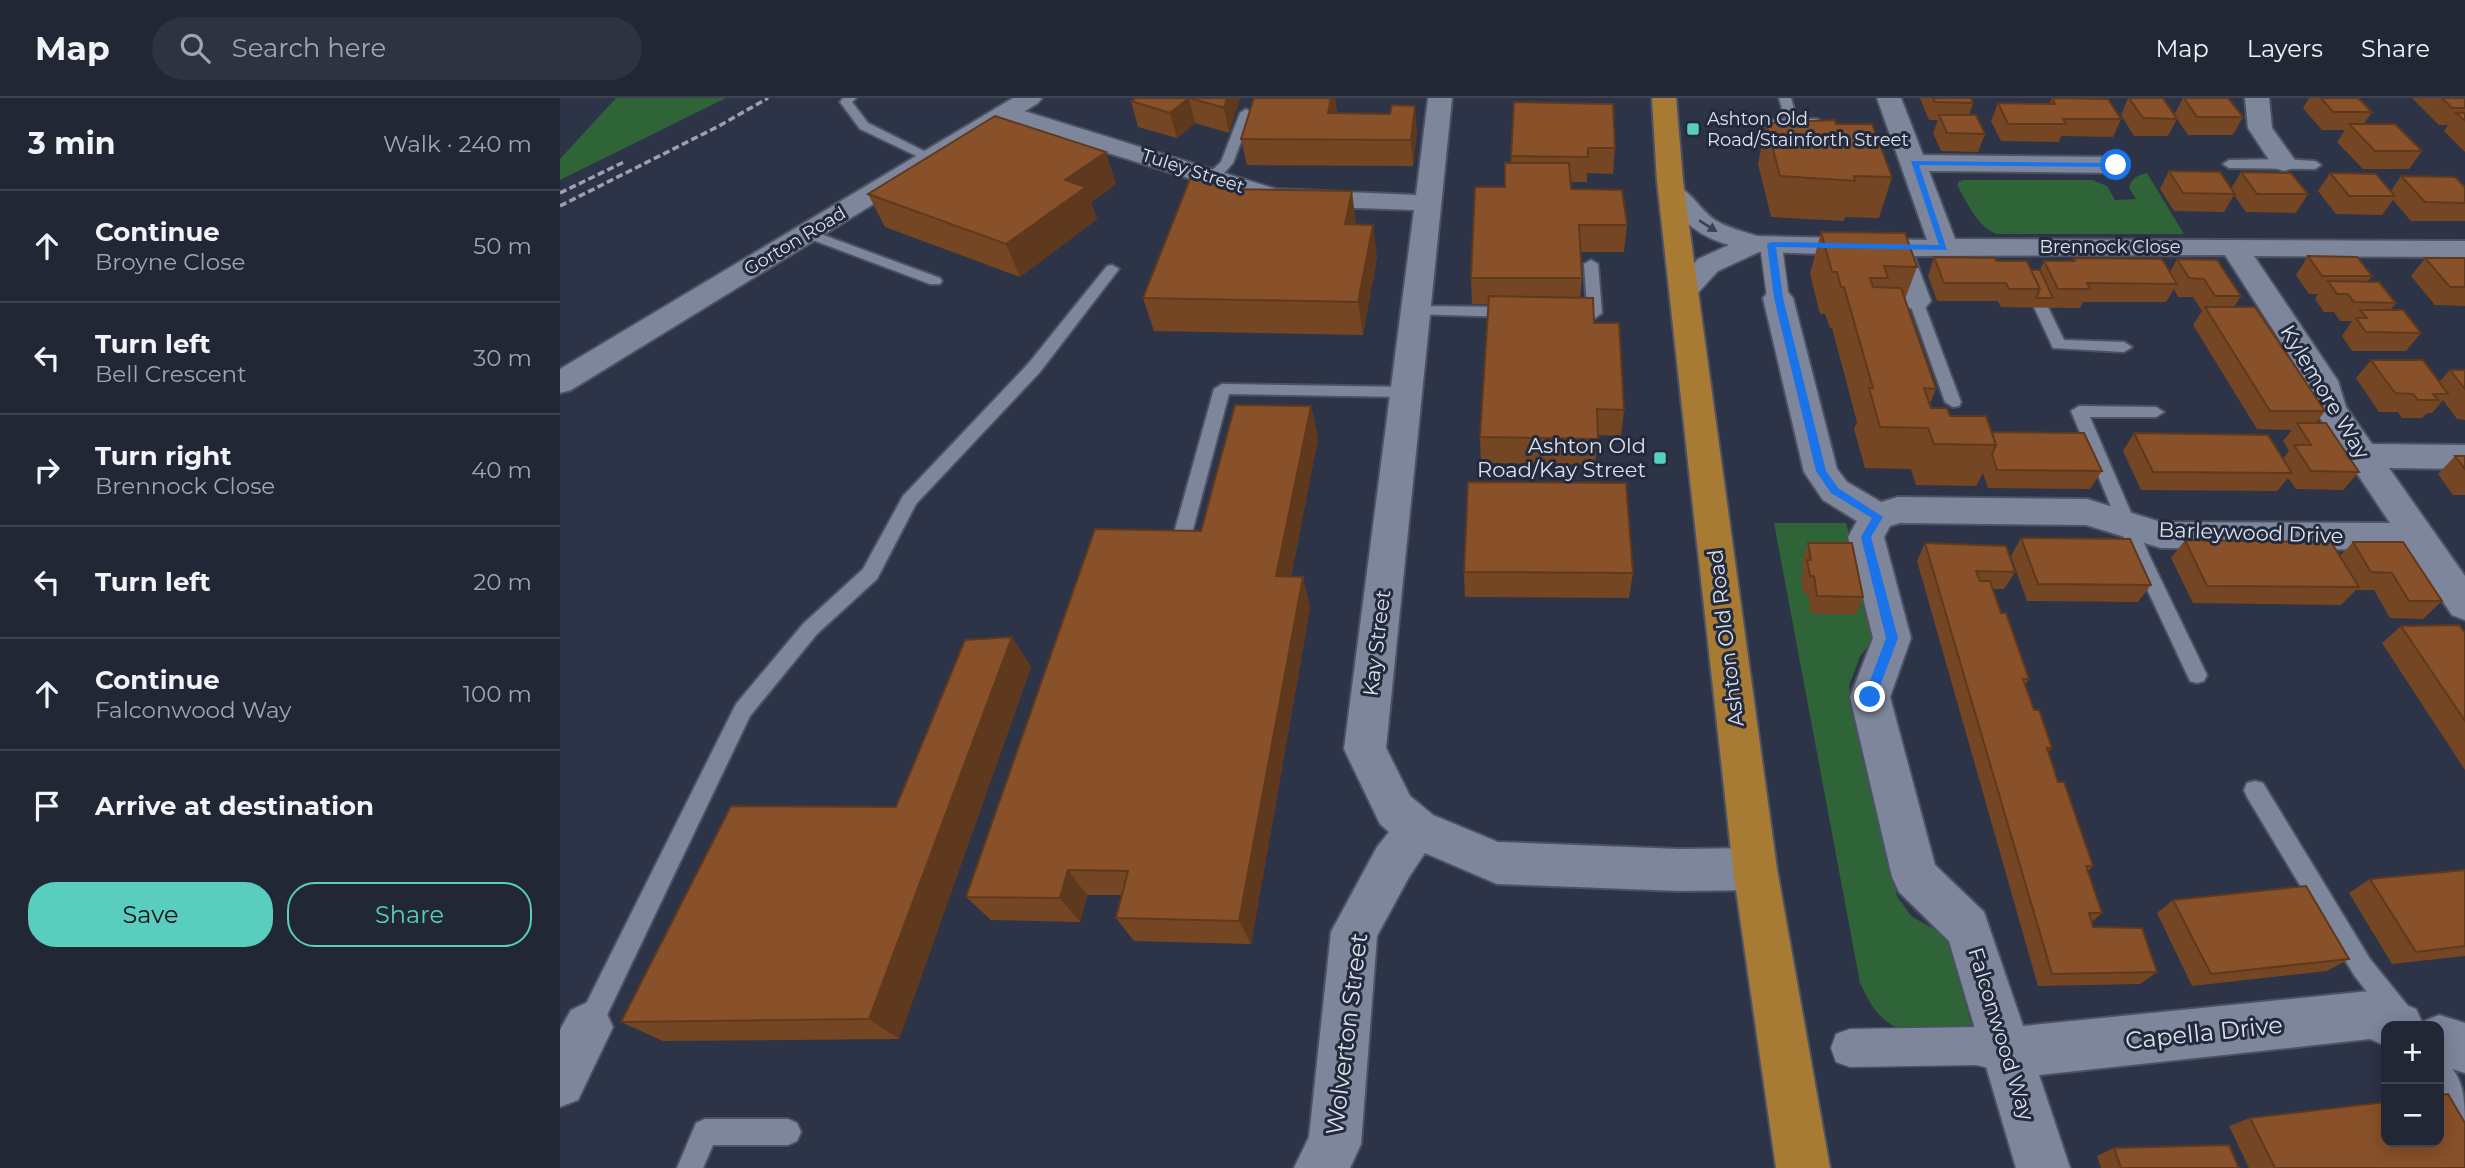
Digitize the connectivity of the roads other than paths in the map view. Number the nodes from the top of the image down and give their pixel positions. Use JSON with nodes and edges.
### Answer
{"nodes":[{"id":1,"x":850,"y":98,"type":"edge"},
{"id":2,"x":1030,"y":98,"type":"edge"},
{"id":3,"x":1440,"y":98,"type":"edge"},
{"id":4,"x":1785,"y":98,"type":"edge"},
{"id":5,"x":1889,"y":98,"type":"edge"},
{"id":6,"x":2257,"y":98,"type":"edge"},
{"id":7,"x":1663,"y":101,"type":"edge"},
{"id":8,"x":1005,"y":113,"type":"junction"},
{"id":9,"x":1246,"y":113,"type":"edge"},
{"id":10,"x":1762,"y":123,"type":"dead end"},
{"id":11,"x":1792,"y":123,"type":"junction"},
{"id":12,"x":1831,"y":123,"type":"edge"},
{"id":13,"x":932,"y":158,"type":"junction"},
{"id":14,"x":1914,"y":163,"type":"junction"},
{"id":15,"x":2284,"y":163,"type":"junction"},
{"id":16,"x":2229,"y":164,"type":"dead end"},
{"id":17,"x":2116,"y":165,"type":"dead end"},
{"id":18,"x":2315,"y":165,"type":"dead end"},
{"id":19,"x":1213,"y":177,"type":"junction"},
{"id":20,"x":1671,"y":192,"type":"junction"},
{"id":21,"x":1428,"y":203,"type":"junction"},
{"id":22,"x":807,"y":233,"type":"junction"},
{"id":23,"x":1763,"y":244,"type":"junction"},
{"id":24,"x":2234,"y":247,"type":"junction"},
{"id":25,"x":1897,"y":248,"type":"junction"},
{"id":26,"x":1944,"y":248,"type":"junction"},
{"id":27,"x":2465,"y":249,"type":"edge"},
{"id":28,"x":1591,"y":264,"type":"dead end"},
{"id":29,"x":1112,"y":269,"type":"dead end"},
{"id":30,"x":935,"y":281,"type":"dead end"},
{"id":31,"x":1684,"y":291,"type":"junction"},
{"id":32,"x":1779,"y":298,"type":"joint"},
{"id":33,"x":1916,"y":301,"type":"joint"},
{"id":34,"x":2041,"y":307,"type":"edge"},
{"id":35,"x":1415,"y":311,"type":"junction"},
{"id":36,"x":1526,"y":312,"type":"edge"},
{"id":37,"x":1554,"y":313,"type":"edge"},
{"id":38,"x":2124,"y":347,"type":"dead end"},
{"id":39,"x":560,"y":383,"type":"edge"},
{"id":40,"x":1406,"y":392,"type":"junction"},
{"id":41,"x":1952,"y":402,"type":"dead end"},
{"id":42,"x":2156,"y":412,"type":"dead end"},
{"id":43,"x":2362,"y":456,"type":"junction"},
{"id":44,"x":2465,"y":457,"type":"edge"},
{"id":45,"x":1878,"y":517,"type":"junction"},
{"id":46,"x":2129,"y":524,"type":"junction"},
{"id":47,"x":1182,"y":533,"type":"edge"},
{"id":48,"x":2418,"y":537,"type":"junction"},
{"id":49,"x":2465,"y":605,"type":"edge"},
{"id":50,"x":2197,"y":675,"type":"dead end"},
{"id":51,"x":2255,"y":790,"type":"dead end"},
{"id":52,"x":1417,"y":829,"type":"junction"},
{"id":53,"x":1755,"y":869,"type":"junction"},
{"id":54,"x":2386,"y":1021,"type":"edge"},
{"id":55,"x":2404,"y":1021,"type":"edge"},
{"id":56,"x":588,"y":1027,"type":"joint"},
{"id":57,"x":2444,"y":1042,"type":"edge"},
{"id":58,"x":1850,"y":1048,"type":"dead end"},
{"id":59,"x":2465,"y":1048,"type":"edge"},
{"id":60,"x":2007,"y":1053,"type":"junction"},
{"id":61,"x":2444,"y":1080,"type":"edge"},
{"id":62,"x":560,"y":1082,"type":"edge"},
{"id":63,"x":2465,"y":1114,"type":"edge"},
{"id":64,"x":788,"y":1132,"type":"dead end"},
{"id":65,"x":691,"y":1168,"type":"edge"},
{"id":66,"x":1321,"y":1168,"type":"edge"},
{"id":67,"x":1803,"y":1168,"type":"edge"},
{"id":68,"x":2043,"y":1168,"type":"edge"}],
"edges":[{"from":1,"to":13,"type":"lane"},
{"from":2,"to":8,"type":"street","name":"Gorton Road"},
{"from":3,"to":21,"type":"street","name":"Kay Street"},
{"from":4,"to":11,"type":"lane"},
{"from":5,"to":14,"type":"street"},
{"from":6,"to":15,"type":"street"},
{"from":7,"to":20,"type":"highway","name":"Ashton Old Road"},
{"from":8,"to":13,"type":"street","name":"Gorton Road"},
{"from":8,"to":19,"type":"street","name":"Tuley Street"},
{"from":9,"to":19,"type":"lane"},
{"from":10,"to":11,"type":"lane"},
{"from":11,"to":12,"type":"lane"},
{"from":13,"to":22,"type":"street","name":"Gorton Road"},
{"from":14,"to":17,"type":"street"},
{"from":14,"to":26,"type":"street"},
{"from":15,"to":16,"type":"lane"},
{"from":15,"to":18,"type":"lane"},
{"from":19,"to":21,"type":"street","name":"Tuley Street"},
{"from":20,"to":23,"type":"street","name":"Brennock Close","one_way":true},
{"from":20,"to":31,"type":"highway","name":"Ashton Old Road"},
{"from":21,"to":35,"type":"street","name":"Kay Street"},
{"from":22,"to":30,"type":"lane"},
{"from":22,"to":39,"type":"street","name":"Gorton Road"},
{"from":23,"to":25,"type":"street","name":"Brennock Close"},
{"from":23,"to":31,"type":"street","name":"Brennock Close"},
{"from":23,"to":32,"type":"street"},
{"from":24,"to":26,"type":"street","name":"Brennock Close"},
{"from":24,"to":27,"type":"street","name":"Brennock Close"},
{"from":24,"to":43,"type":"street","name":"Kylemore Way"},
{"from":25,"to":26,"type":"street","name":"Brennock Close"},
{"from":25,"to":33,"type":"street"},
{"from":28,"to":37,"type":"lane"},
{"from":29,"to":56,"type":"lane"},
{"from":31,"to":53,"type":"highway","name":"Ashton Old Road"},
{"from":32,"to":45,"type":"street"},
{"from":33,"to":41,"type":"lane"},
{"from":34,"to":38,"type":"lane"},
{"from":35,"to":36,"type":"lane"},
{"from":35,"to":40,"type":"street","name":"Kay Street"},
{"from":40,"to":47,"type":"lane"},
{"from":40,"to":52,"type":"street","name":"Kay Street"},
{"from":42,"to":46,"type":"lane"},
{"from":43,"to":44,"type":"street"},
{"from":43,"to":48,"type":"street","name":"Kylemore Way"},
{"from":45,"to":46,"type":"street","name":"Barleywood Drive"},
{"from":45,"to":60,"type":"street","name":"Falconwood Way"},
{"from":46,"to":48,"type":"street","name":"Barleywood Drive"},
{"from":46,"to":50,"type":"lane"},
{"from":48,"to":49,"type":"street","name":"Kylemore Way"},
{"from":51,"to":55,"type":"lane"},
{"from":52,"to":53,"type":"street","name":"Kay Street"},
{"from":52,"to":66,"type":"street","name":"Wolverton Street"},
{"from":53,"to":67,"type":"highway","name":"Ashton Old Road"},
{"from":54,"to":60,"type":"street","name":"Capella Drive"},
{"from":56,"to":62,"type":"street"},
{"from":57,"to":59,"type":"street"},
{"from":58,"to":60,"type":"street"},
{"from":60,"to":68,"type":"street","name":"Falconwood Way"},
{"from":61,"to":63,"type":"lane"},
{"from":64,"to":65,"type":"lane"}]}
